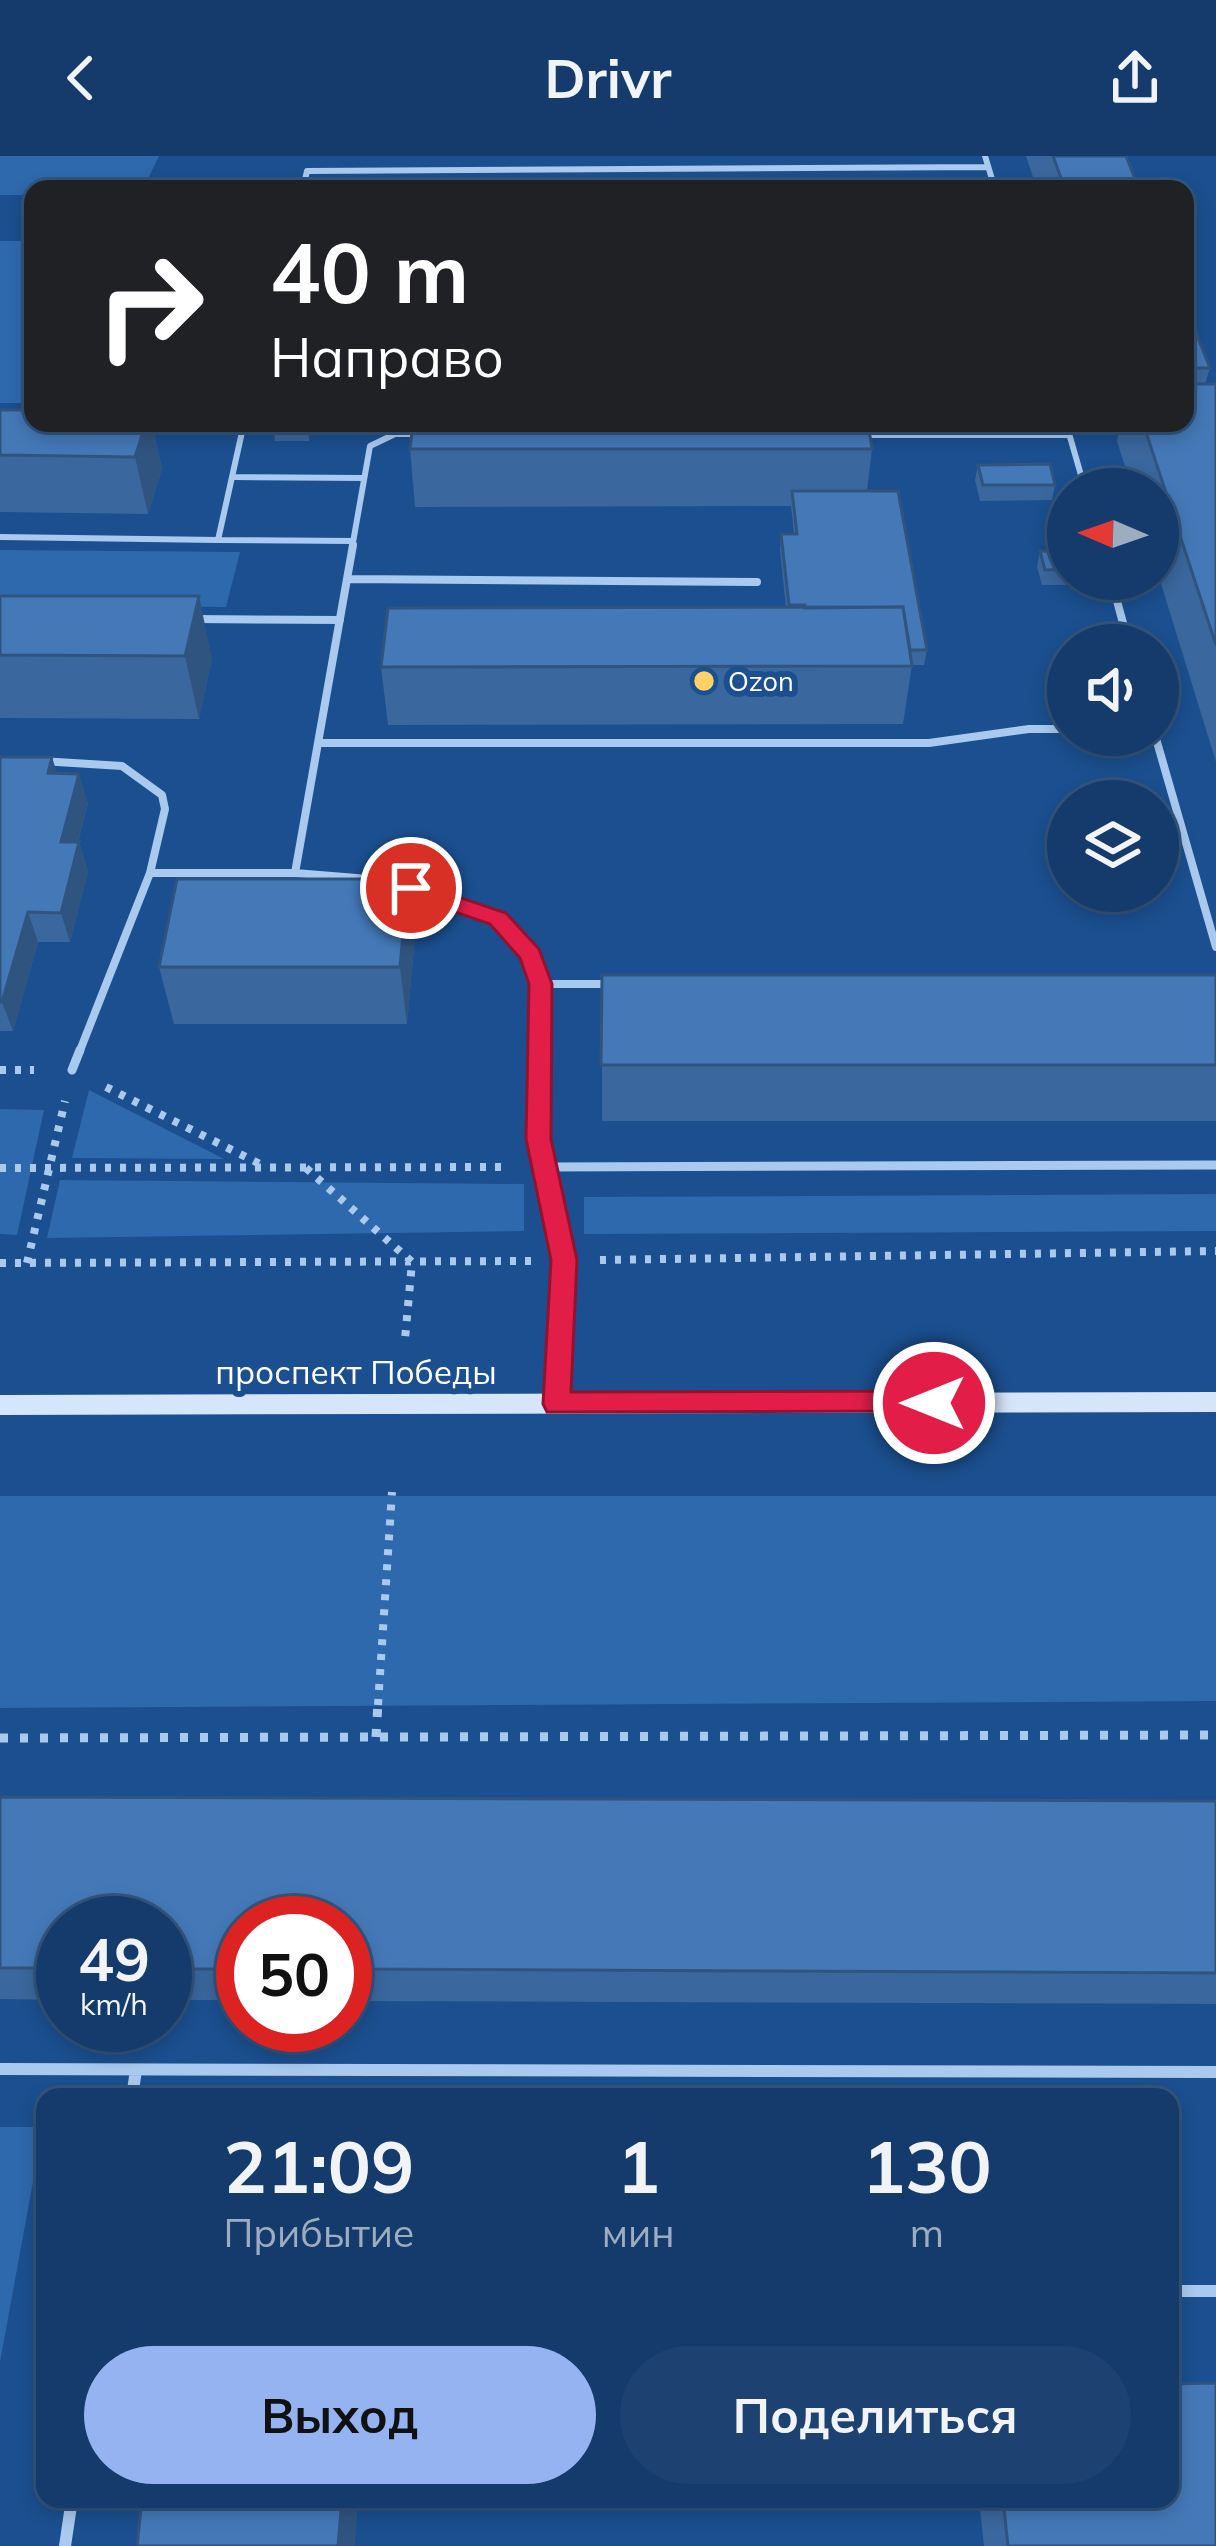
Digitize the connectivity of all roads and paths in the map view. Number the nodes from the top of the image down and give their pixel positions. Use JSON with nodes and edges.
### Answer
{"nodes":[{"id":1,"x":517,"y":156,"type":"edge"},
{"id":2,"x":986,"y":156,"type":"edge"},
{"id":3,"x":988,"y":167,"type":"junction"},
{"id":4,"x":516,"y":170,"type":"junction"},
{"id":5,"x":304,"y":180,"type":"edge"},
{"id":6,"x":992,"y":180,"type":"edge"},
{"id":7,"x":242,"y":432,"type":"edge"},
{"id":8,"x":1068,"y":432,"type":"edge"},
{"id":9,"x":435,"y":434,"type":"edge"},
{"id":10,"x":857,"y":435,"type":"edge"},
{"id":11,"x":1069,"y":435,"type":"junction"},
{"id":12,"x":1079,"y":468,"type":"edge"},
{"id":13,"x":235,"y":476,"type":"junction"},
{"id":14,"x":364,"y":478,"type":"junction"},
{"id":15,"x":0,"y":538,"type":"edge"},
{"id":16,"x":218,"y":540,"type":"junction"},
{"id":17,"x":353,"y":541,"type":"junction"},
{"id":18,"x":346,"y":579,"type":"junction"},
{"id":19,"x":757,"y":582,"type":"dead end"},
{"id":20,"x":182,"y":619,"type":"edge"},
{"id":21,"x":340,"y":620,"type":"junction"},
{"id":22,"x":1047,"y":729,"type":"edge"},
{"id":23,"x":319,"y":743,"type":"junction"},
{"id":24,"x":1161,"y":756,"type":"edge"},
{"id":25,"x":21,"y":761,"type":"edge"},
{"id":26,"x":151,"y":873,"type":"junction"},
{"id":27,"x":295,"y":873,"type":"junction"},
{"id":28,"x":1216,"y":947,"type":"edge"},
{"id":29,"x":540,"y":984,"type":"junction"},
{"id":30,"x":634,"y":984,"type":"edge"},
{"id":31,"x":0,"y":1070,"type":"edge"},
{"id":32,"x":42,"y":1070,"type":"dead end"},
{"id":33,"x":72,"y":1070,"type":"junction"},
{"id":34,"x":1216,"y":1165,"type":"edge"},
{"id":35,"x":545,"y":1167,"type":"junction"},
{"id":36,"x":0,"y":1168,"type":"edge"},
{"id":37,"x":47,"y":1168,"type":"junction"},
{"id":38,"x":268,"y":1168,"type":"junction"},
{"id":39,"x":306,"y":1168,"type":"junction"},
{"id":40,"x":1216,"y":1251,"type":"edge"},
{"id":41,"x":564,"y":1260,"type":"junction"},
{"id":42,"x":412,"y":1262,"type":"junction"},
{"id":43,"x":0,"y":1263,"type":"edge"},
{"id":44,"x":27,"y":1263,"type":"junction"},
{"id":45,"x":404,"y":1339,"type":"dead end"},
{"id":46,"x":1216,"y":1402,"type":"edge"},
{"id":47,"x":557,"y":1404,"type":"junction"},
{"id":48,"x":0,"y":1405,"type":"edge"},
{"id":49,"x":392,"y":1492,"type":"dead end"},
{"id":50,"x":1216,"y":1736,"type":"edge"},
{"id":51,"x":376,"y":1737,"type":"junction"},
{"id":52,"x":0,"y":1738,"type":"edge"},
{"id":53,"x":0,"y":2069,"type":"edge"},
{"id":54,"x":136,"y":2070,"type":"junction"},
{"id":55,"x":1216,"y":2072,"type":"edge"},
{"id":56,"x":133,"y":2088,"type":"edge"},
{"id":57,"x":1179,"y":2291,"type":"edge"},
{"id":58,"x":1216,"y":2291,"type":"edge"},
{"id":59,"x":71,"y":2508,"type":"edge"},
{"id":60,"x":65,"y":2546,"type":"edge"}],
"edges":[{"from":1,"to":4,"type":"lane"},
{"from":2,"to":3,"type":"lane"},
{"from":3,"to":4,"type":"lane"},
{"from":3,"to":6,"type":"lane"},
{"from":4,"to":5,"type":"lane"},
{"from":7,"to":13,"type":"lane"},
{"from":8,"to":11,"type":"lane"},
{"from":9,"to":14,"type":"lane"},
{"from":10,"to":11,"type":"lane"},
{"from":11,"to":12,"type":"lane"},
{"from":13,"to":14,"type":"lane"},
{"from":13,"to":16,"type":"lane"},
{"from":14,"to":17,"type":"lane"},
{"from":15,"to":16,"type":"lane"},
{"from":16,"to":17,"type":"lane"},
{"from":17,"to":18,"type":"lane"},
{"from":18,"to":19,"type":"lane"},
{"from":18,"to":21,"type":"lane"},
{"from":20,"to":21,"type":"lane"},
{"from":21,"to":23,"type":"lane"},
{"from":22,"to":23,"type":"lane"},
{"from":23,"to":27,"type":"lane"},
{"from":24,"to":28,"type":"lane"},
{"from":25,"to":26,"type":"lane"},
{"from":26,"to":27,"type":"lane"},
{"from":26,"to":33,"type":"lane"},
{"from":27,"to":29,"type":"lane"},
{"from":29,"to":30,"type":"lane"},
{"from":29,"to":35,"type":"lane"},
{"from":31,"to":32,"type":"path"},
{"from":33,"to":37,"type":"path"},
{"from":33,"to":38,"type":"path"},
{"from":34,"to":35,"type":"lane"},
{"from":35,"to":39,"type":"path"},
{"from":35,"to":41,"type":"lane"},
{"from":36,"to":37,"type":"path"},
{"from":37,"to":38,"type":"path"},
{"from":37,"to":44,"type":"path"},
{"from":38,"to":39,"type":"path"},
{"from":39,"to":42,"type":"path"},
{"from":40,"to":41,"type":"path"},
{"from":41,"to":42,"type":"path"},
{"from":41,"to":47,"type":"lane"},
{"from":42,"to":44,"type":"path"},
{"from":42,"to":45,"type":"path"},
{"from":43,"to":44,"type":"path"},
{"from":46,"to":47,"type":"main road","name":"проспект Победы"},
{"from":47,"to":48,"type":"main road","name":"проспект Победы"},
{"from":49,"to":51,"type":"path"},
{"from":50,"to":51,"type":"path"},
{"from":51,"to":52,"type":"path"},
{"from":53,"to":54,"type":"lane"},
{"from":54,"to":55,"type":"lane"},
{"from":54,"to":56,"type":"lane"},
{"from":57,"to":58,"type":"lane"},
{"from":59,"to":60,"type":"lane"}]}
